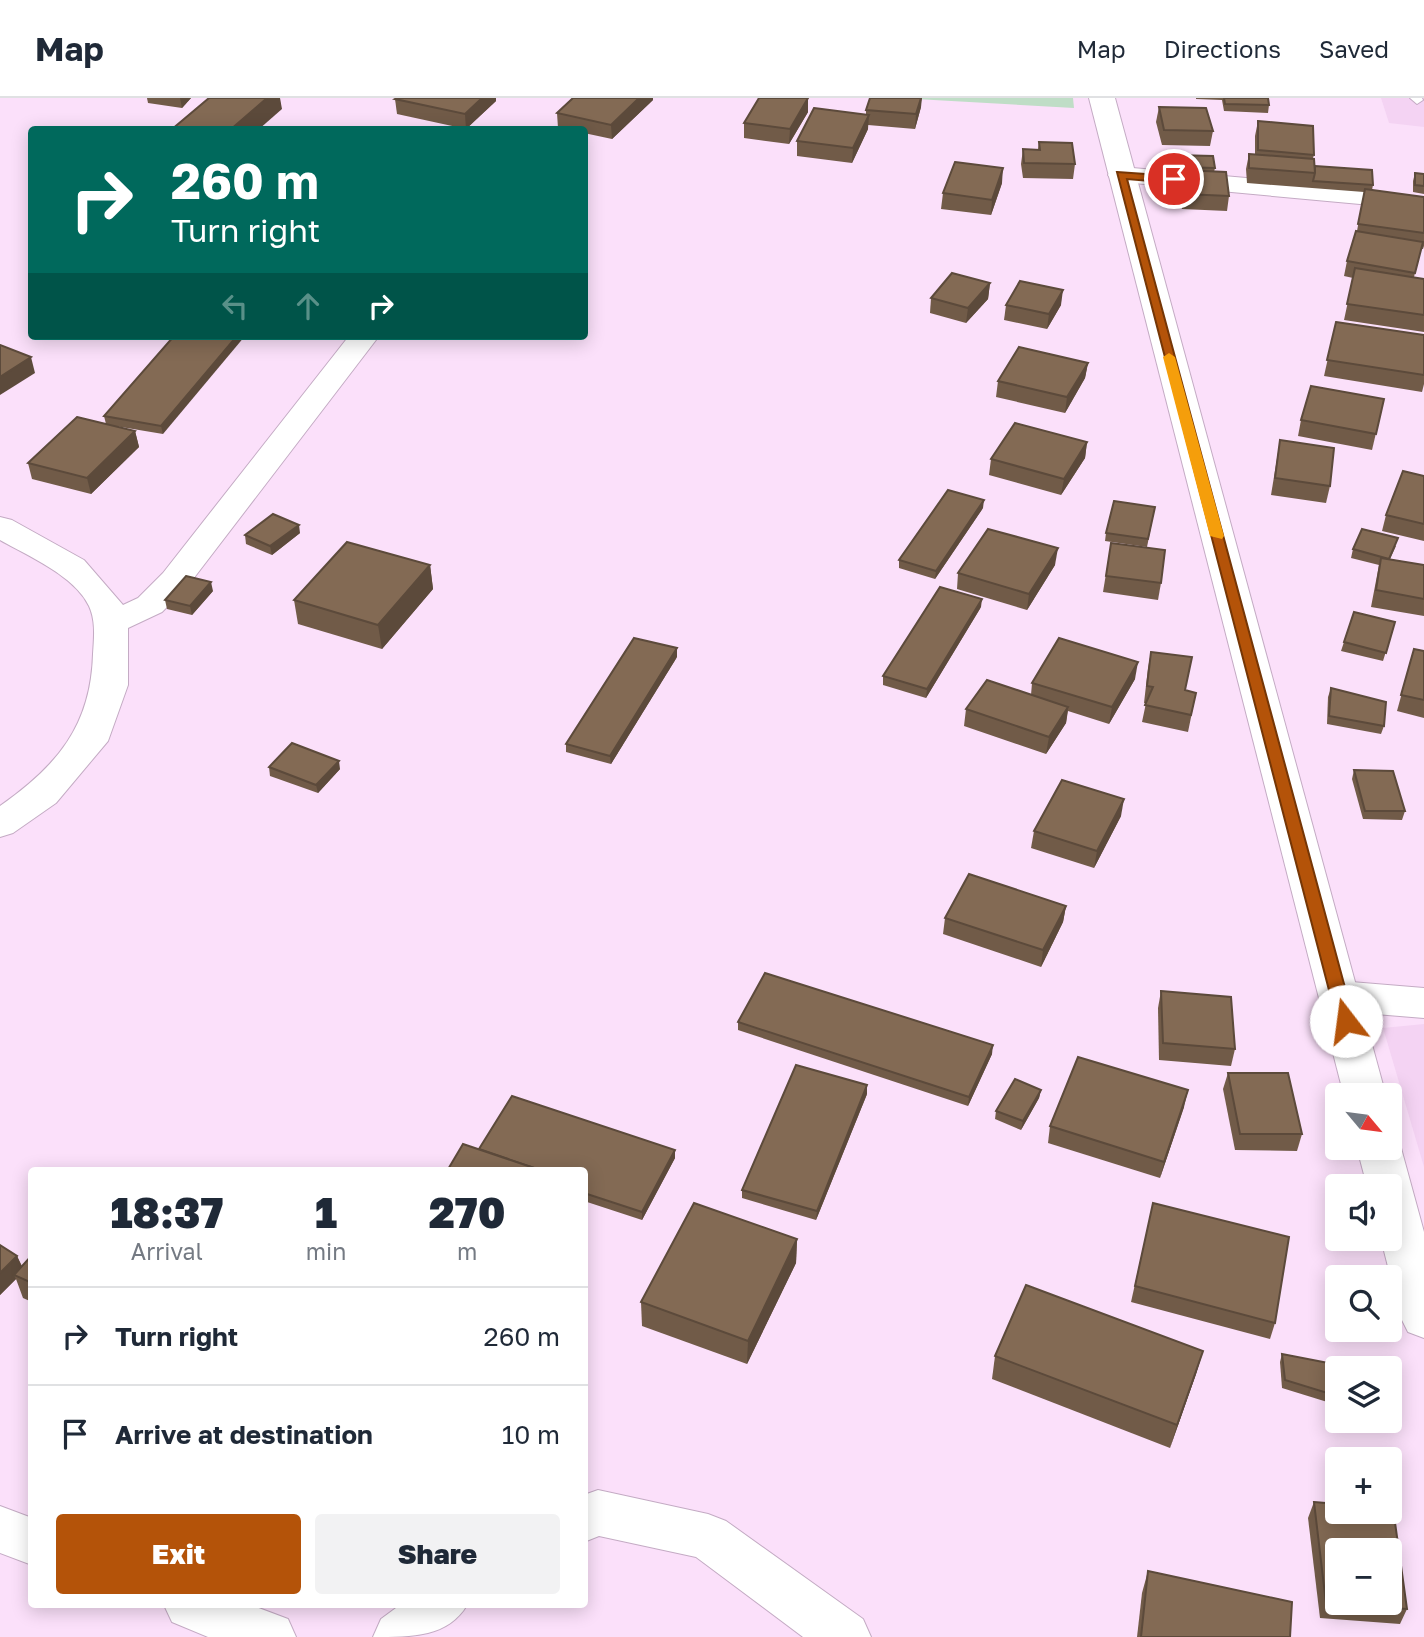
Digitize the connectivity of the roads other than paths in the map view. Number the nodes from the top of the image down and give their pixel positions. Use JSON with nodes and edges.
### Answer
{"nodes":[{"id":1,"x":1102,"y":98,"type":"edge"},
{"id":2,"x":1121,"y":175,"type":"junction"},
{"id":3,"x":1360,"y":196,"type":"edge"},
{"id":4,"x":361,"y":340,"type":"edge"},
{"id":5,"x":0,"y":527,"type":"edge"},
{"id":6,"x":111,"y":623,"type":"junction"},
{"id":7,"x":0,"y":824,"type":"edge"},
{"id":8,"x":1339,"y":996,"type":"junction"},
{"id":9,"x":1424,"y":1003,"type":"edge"},
{"id":10,"x":1362,"y":1083,"type":"edge"},
{"id":11,"x":1402,"y":1236,"type":"edge"},
{"id":12,"x":1424,"y":1318,"type":"edge"},
{"id":13,"x":588,"y":1517,"type":"edge"},
{"id":14,"x":0,"y":1530,"type":"edge"},
{"id":15,"x":28,"y":1540,"type":"edge"},
{"id":16,"x":198,"y":1608,"type":"edge"},
{"id":17,"x":437,"y":1608,"type":"edge"},
{"id":18,"x":270,"y":1637,"type":"edge"},
{"id":19,"x":399,"y":1637,"type":"edge"},
{"id":20,"x":845,"y":1637,"type":"edge"}],
"edges":[{"from":1,"to":2,"type":"main road"},
{"from":2,"to":3,"type":"main road"},
{"from":2,"to":8,"type":"main road"},
{"from":4,"to":6,"type":"main road"},
{"from":5,"to":6,"type":"main road"},
{"from":6,"to":7,"type":"main road"},
{"from":8,"to":9,"type":"main road"},
{"from":8,"to":10,"type":"main road"},
{"from":11,"to":12,"type":"main road"},
{"from":13,"to":20,"type":"main road"},
{"from":14,"to":15,"type":"main road"},
{"from":16,"to":18,"type":"main road"},
{"from":17,"to":19,"type":"main road"}]}
